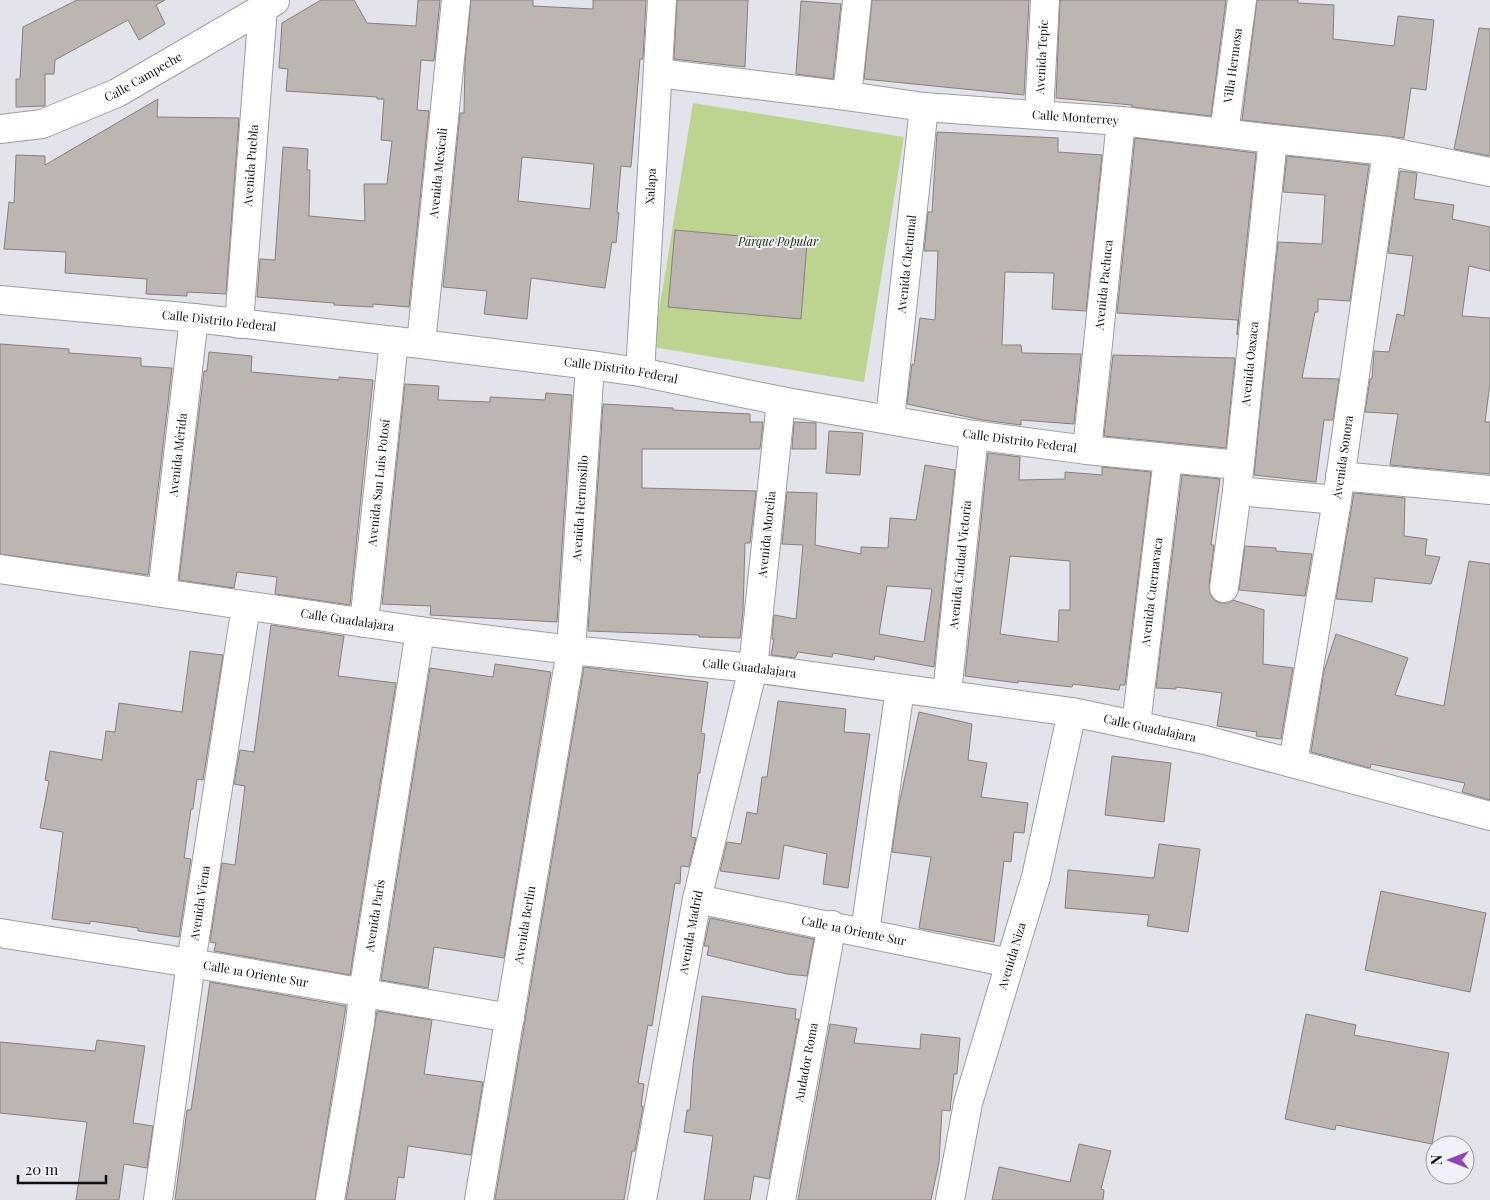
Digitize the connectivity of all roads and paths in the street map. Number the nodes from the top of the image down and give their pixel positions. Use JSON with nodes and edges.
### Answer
{"nodes":[{"id":1,"x":456,"y":0,"type":"edge"},
{"id":2,"x":662,"y":0,"type":"edge"},
{"id":3,"x":858,"y":0,"type":"edge"},
{"id":4,"x":1045,"y":0,"type":"edge"},
{"id":5,"x":1242,"y":0,"type":"edge"},
{"id":6,"x":270,"y":4,"type":"edge"},
{"id":7,"x":658,"y":73,"type":"junction"},
{"id":8,"x":847,"y":96,"type":"junction"},
{"id":9,"x":924,"y":107,"type":"junction"},
{"id":10,"x":1039,"y":115,"type":"junction"},
{"id":11,"x":1121,"y":121,"type":"junction"},
{"id":12,"x":0,"y":128,"type":"edge"},
{"id":13,"x":1224,"y":133,"type":"junction"},
{"id":14,"x":1272,"y":139,"type":"junction"},
{"id":15,"x":1387,"y":151,"type":"junction"},
{"id":16,"x":1490,"y":172,"type":"edge"},
{"id":17,"x":0,"y":300,"type":"edge"},
{"id":18,"x":194,"y":318,"type":"junction"},
{"id":19,"x":239,"y":324,"type":"junction"},
{"id":20,"x":408,"y":343,"type":"junction"},
{"id":21,"x":590,"y":365,"type":"junction"},
{"id":22,"x":640,"y":372,"type":"junction"},
{"id":23,"x":781,"y":401,"type":"junction"},
{"id":24,"x":890,"y":420,"type":"junction"},
{"id":25,"x":974,"y":435,"type":"junction"},
{"id":26,"x":1087,"y":450,"type":"junction"},
{"id":27,"x":1168,"y":458,"type":"junction"},
{"id":28,"x":1238,"y":478,"type":"junction"},
{"id":29,"x":1339,"y":488,"type":"junction"},
{"id":30,"x":1490,"y":490,"type":"edge"},
{"id":31,"x":0,"y":569,"type":"edge"},
{"id":32,"x":1224,"y":588,"type":"dead end"},
{"id":33,"x":162,"y":593,"type":"junction"},
{"id":34,"x":246,"y":606,"type":"junction"},
{"id":35,"x":364,"y":623,"type":"junction"},
{"id":36,"x":420,"y":631,"type":"junction"},
{"id":37,"x":571,"y":650,"type":"junction"},
{"id":38,"x":753,"y":668,"type":"junction"},
{"id":39,"x":900,"y":689,"type":"junction"},
{"id":40,"x":947,"y":694,"type":"junction"},
{"id":41,"x":1072,"y":712,"type":"junction"},
{"id":42,"x":1136,"y":725,"type":"junction"},
{"id":43,"x":1293,"y":763,"type":"junction"},
{"id":44,"x":1490,"y":816,"type":"edge"},
{"id":45,"x":698,"y":899,"type":"junction"},
{"id":46,"x":832,"y":925,"type":"junction"},
{"id":47,"x":865,"y":932,"type":"junction"},
{"id":48,"x":0,"y":933,"type":"edge"},
{"id":49,"x":191,"y":963,"type":"junction"},
{"id":50,"x":1010,"y":963,"type":"junction"},
{"id":51,"x":363,"y":993,"type":"junction"},
{"id":52,"x":510,"y":1018,"type":"junction"},
{"id":53,"x":158,"y":1200,"type":"edge"},
{"id":54,"x":330,"y":1200,"type":"edge"},
{"id":55,"x":479,"y":1200,"type":"edge"},
{"id":56,"x":642,"y":1200,"type":"edge"},
{"id":57,"x":781,"y":1200,"type":"edge"},
{"id":58,"x":950,"y":1200,"type":"edge"}],
"edges":[{"from":1,"to":20,"type":"street","name":"Avenida Mexicali"},
{"from":2,"to":7,"type":"street","name":"Xalapa"},
{"from":3,"to":8,"type":"street"},
{"from":4,"to":10,"type":"street","name":"Avenida Tepic"},
{"from":5,"to":13,"type":"street","name":"Villa Hermosa"},
{"from":6,"to":12,"type":"street","name":"Calle Campeche"},
{"from":6,"to":19,"type":"street","name":"Avenida Puebla"},
{"from":7,"to":8,"type":"street","name":"Calle Monterrey"},
{"from":7,"to":22,"type":"street","name":"Xalapa"},
{"from":8,"to":9,"type":"street","name":"Calle Monterrey"},
{"from":9,"to":10,"type":"street","name":"Calle Monterrey"},
{"from":9,"to":24,"type":"street","name":"Avenida Chetumal"},
{"from":10,"to":11,"type":"street","name":"Calle Monterrey"},
{"from":11,"to":13,"type":"street","name":"Calle Monterrey"},
{"from":11,"to":26,"type":"street","name":"Avenida Pachuca"},
{"from":13,"to":14,"type":"street","name":"Calle Monterrey"},
{"from":14,"to":15,"type":"street","name":"Calle Monterrey"},
{"from":14,"to":28,"type":"street","name":"Avenida Oaxaca"},
{"from":15,"to":16,"type":"street","name":"Calle Monterrey"},
{"from":15,"to":29,"type":"street","name":"Avenida Sonora"},
{"from":17,"to":18,"type":"street","name":"Calle Distrito Federal"},
{"from":18,"to":19,"type":"street","name":"Calle Distrito Federal"},
{"from":18,"to":33,"type":"street","name":"Avenida Mérida"},
{"from":19,"to":20,"type":"street","name":"Calle Distrito Federal"},
{"from":20,"to":21,"type":"street","name":"Calle Distrito Federal"},
{"from":20,"to":35,"type":"street","name":"Avenida San Luis Potosí"},
{"from":21,"to":22,"type":"street","name":"Calle Distrito Federal"},
{"from":21,"to":37,"type":"street","name":"Avenida Hermosillo"},
{"from":22,"to":23,"type":"street","name":"Calle Distrito Federal"},
{"from":23,"to":24,"type":"street","name":"Calle Distrito Federal"},
{"from":23,"to":38,"type":"street","name":"Avenida Morelia"},
{"from":24,"to":25,"type":"street","name":"Calle Distrito Federal"},
{"from":25,"to":26,"type":"street","name":"Calle Distrito Federal"},
{"from":25,"to":40,"type":"street","name":"Avenida Ciudad Victoria"},
{"from":26,"to":27,"type":"street","name":"Calle Distrito Federal"},
{"from":27,"to":28,"type":"street","name":"Calle Distrito Federal"},
{"from":27,"to":42,"type":"street","name":"Avenida Cuernavaca"},
{"from":28,"to":29,"type":"street","name":"Calle Distrito Federal"},
{"from":28,"to":32,"type":"street","name":"Avenida Oaxaca"},
{"from":29,"to":30,"type":"street","name":"Calle Distrito Federal"},
{"from":29,"to":43,"type":"street","name":"Avenida Sonora"},
{"from":31,"to":33,"type":"street","name":"Calle Guadalajara"},
{"from":33,"to":34,"type":"street","name":"Calle Guadalajara"},
{"from":34,"to":35,"type":"street","name":"Calle Guadalajara"},
{"from":34,"to":49,"type":"street","name":"Avenida Viena"},
{"from":35,"to":36,"type":"street","name":"Calle Guadalajara"},
{"from":36,"to":37,"type":"street","name":"Calle Guadalajara"},
{"from":36,"to":51,"type":"street","name":"Avenida París"},
{"from":37,"to":38,"type":"street","name":"Calle Guadalajara"},
{"from":37,"to":52,"type":"street","name":"Avenida Berlín"},
{"from":38,"to":39,"type":"street","name":"Calle Guadalajara"},
{"from":38,"to":45,"type":"street","name":"Avenida Madrid"},
{"from":39,"to":40,"type":"street","name":"Calle Guadalajara"},
{"from":39,"to":47,"type":"street"},
{"from":40,"to":41,"type":"street","name":"Calle Guadalajara"},
{"from":41,"to":42,"type":"street","name":"Calle Guadalajara"},
{"from":41,"to":50,"type":"street","name":"Avenida Niza"},
{"from":42,"to":43,"type":"street","name":"Calle Guadalajara"},
{"from":43,"to":44,"type":"street","name":"Calle Guadalajara"},
{"from":45,"to":46,"type":"street","name":"Calle 1a Oriente Sur"},
{"from":45,"to":56,"type":"street","name":"Avenida Madrid"},
{"from":46,"to":47,"type":"street","name":"Calle 1a Oriente Sur"},
{"from":46,"to":57,"type":"street","name":"Andador Roma"},
{"from":47,"to":50,"type":"street","name":"Calle 1a Oriente Sur"},
{"from":48,"to":49,"type":"street","name":"Calle 1a Oriente Sur"},
{"from":49,"to":51,"type":"street","name":"Calle 1a Oriente Sur"},
{"from":49,"to":53,"type":"street","name":"Avenida Viena"},
{"from":50,"to":58,"type":"street","name":"Avenida Niza"},
{"from":51,"to":52,"type":"street","name":"Calle 1a Oriente Sur"},
{"from":51,"to":54,"type":"street","name":"Avenida París"},
{"from":52,"to":55,"type":"street","name":"Avenida Berlín"}]}
